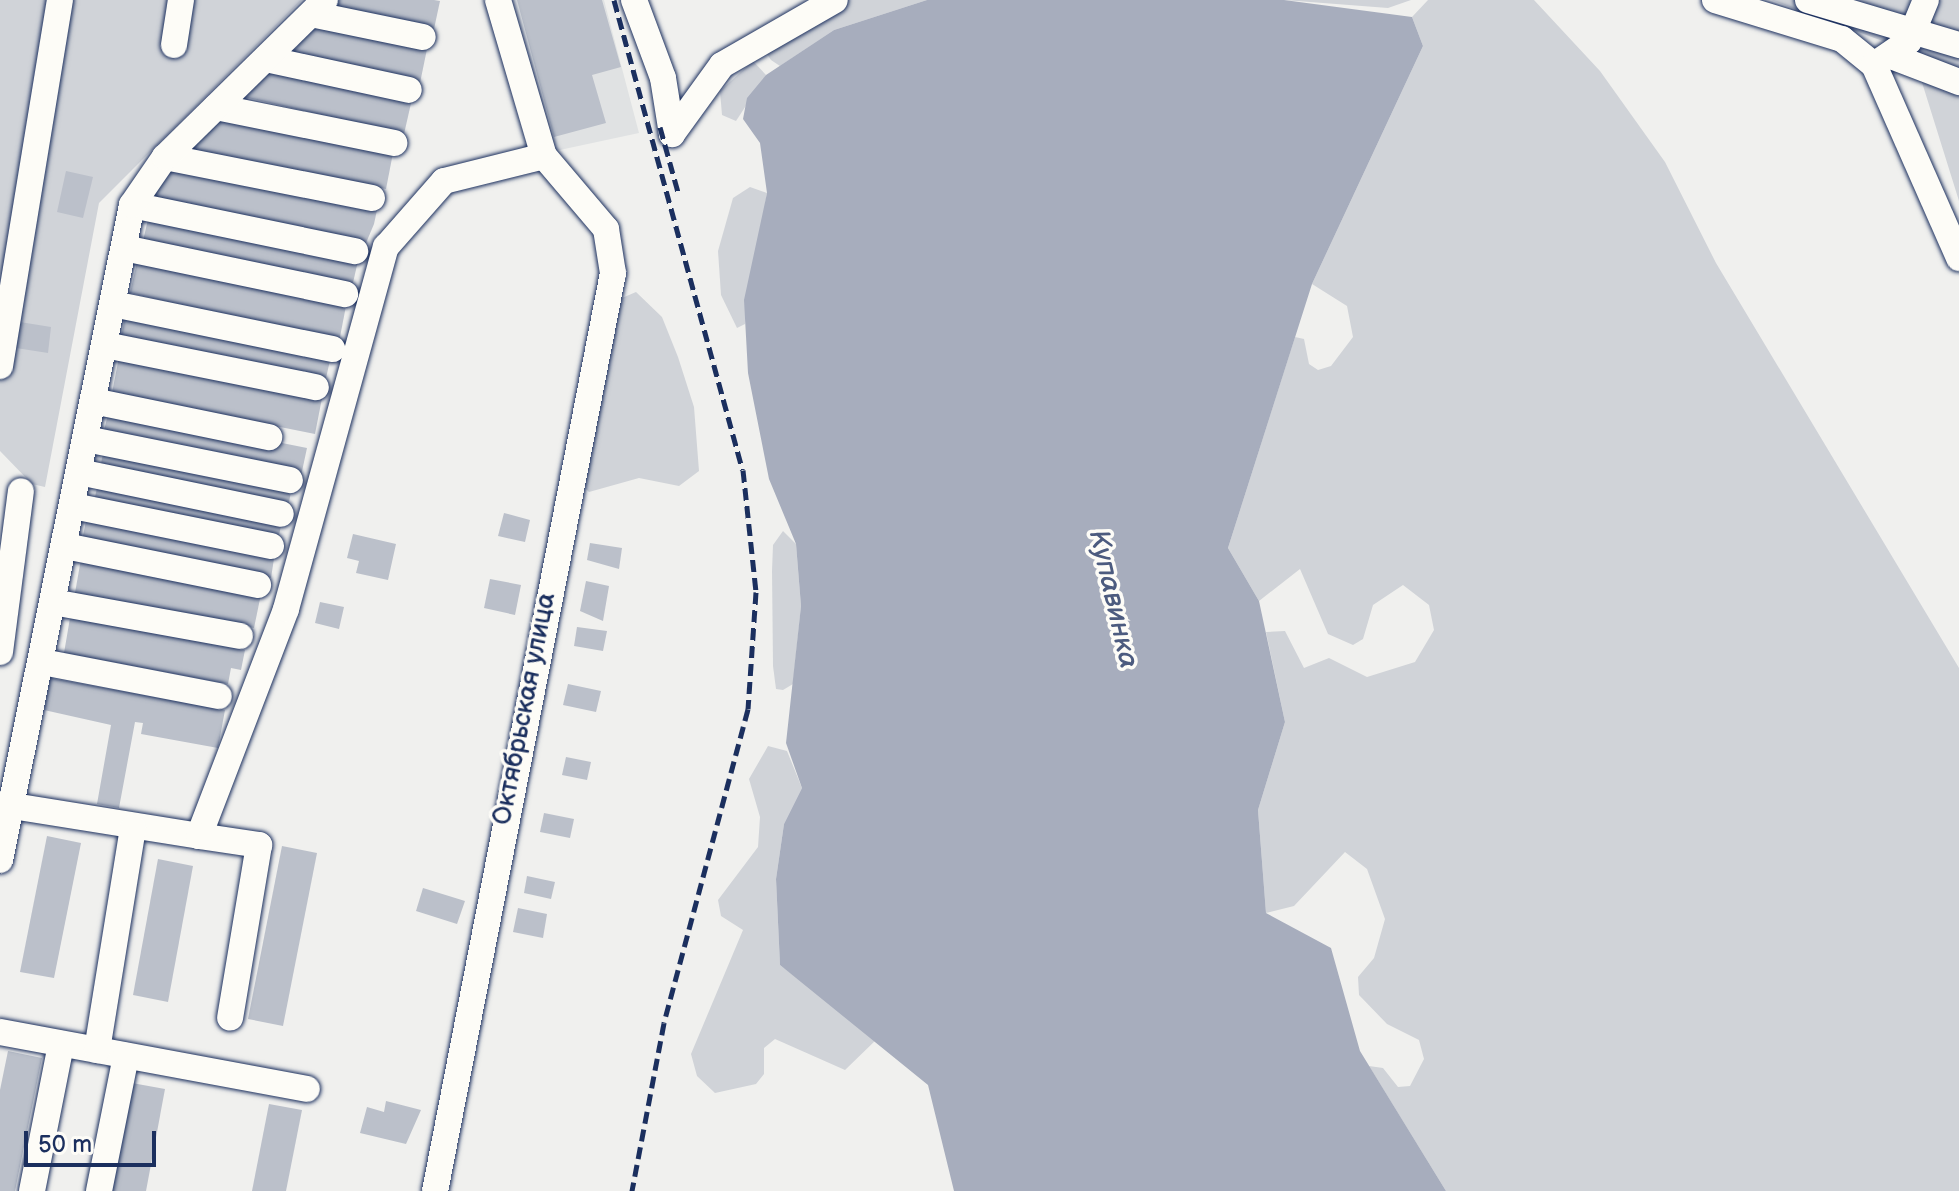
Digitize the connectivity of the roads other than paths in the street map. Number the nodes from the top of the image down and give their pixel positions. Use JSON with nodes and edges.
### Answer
{"nodes":[{"id":1,"x":60,"y":0,"type":"edge"},
{"id":2,"x":181,"y":0,"type":"edge"},
{"id":3,"x":498,"y":0,"type":"edge"},
{"id":4,"x":634,"y":0,"type":"edge"},
{"id":5,"x":835,"y":0,"type":"edge"},
{"id":6,"x":1715,"y":0,"type":"edge"},
{"id":7,"x":1808,"y":0,"type":"edge"},
{"id":8,"x":1926,"y":0,"type":"edge"},
{"id":9,"x":318,"y":7,"type":"edge"},
{"id":10,"x":1917,"y":31,"type":"junction"},
{"id":11,"x":423,"y":37,"type":"dead end"},
{"id":12,"x":174,"y":45,"type":"dead end"},
{"id":13,"x":1959,"y":45,"type":"edge"},
{"id":14,"x":266,"y":59,"type":"junction"},
{"id":15,"x":1884,"y":61,"type":"junction"},
{"id":16,"x":1959,"y":82,"type":"edge"},
{"id":17,"x":409,"y":90,"type":"dead end"},
{"id":18,"x":216,"y":107,"type":"junction"},
{"id":19,"x":394,"y":143,"type":"dead end"},
{"id":20,"x":544,"y":156,"type":"junction"},
{"id":21,"x":165,"y":157,"type":"junction"},
{"id":22,"x":372,"y":198,"type":"dead end"},
{"id":23,"x":132,"y":205,"type":"junction"},
{"id":24,"x":124,"y":248,"type":"junction"},
{"id":25,"x":355,"y":251,"type":"dead end"},
{"id":26,"x":1959,"y":258,"type":"edge"},
{"id":27,"x":345,"y":294,"type":"dead end"},
{"id":28,"x":113,"y":304,"type":"junction"},
{"id":29,"x":105,"y":345,"type":"junction"},
{"id":30,"x":332,"y":349,"type":"dead end"},
{"id":31,"x":0,"y":366,"type":"edge"},
{"id":32,"x":316,"y":387,"type":"dead end"},
{"id":33,"x":93,"y":401,"type":"junction"},
{"id":34,"x":269,"y":437,"type":"dead end"},
{"id":35,"x":86,"y":439,"type":"junction"},
{"id":36,"x":79,"y":472,"type":"junction"},
{"id":37,"x":290,"y":480,"type":"dead end"},
{"id":38,"x":21,"y":491,"type":"dead end"},
{"id":39,"x":73,"y":506,"type":"junction"},
{"id":40,"x":281,"y":514,"type":"dead end"},
{"id":41,"x":65,"y":546,"type":"junction"},
{"id":42,"x":271,"y":546,"type":"dead end"},
{"id":43,"x":258,"y":585,"type":"dead end"},
{"id":44,"x":53,"y":602,"type":"junction"},
{"id":45,"x":240,"y":636,"type":"dead end"},
{"id":46,"x":0,"y":652,"type":"edge"},
{"id":47,"x":42,"y":662,"type":"junction"},
{"id":48,"x":219,"y":696,"type":"dead end"},
{"id":49,"x":5,"y":805,"type":"edge"},
{"id":50,"x":133,"y":828,"type":"junction"},
{"id":51,"x":199,"y":836,"type":"junction"},
{"id":52,"x":0,"y":860,"type":"edge"},
{"id":53,"x":230,"y":1018,"type":"dead end"},
{"id":54,"x":0,"y":1032,"type":"edge"},
{"id":55,"x":61,"y":1044,"type":"junction"},
{"id":56,"x":97,"y":1050,"type":"junction"},
{"id":57,"x":126,"y":1056,"type":"junction"},
{"id":58,"x":307,"y":1089,"type":"dead end"},
{"id":59,"x":32,"y":1191,"type":"edge"},
{"id":60,"x":99,"y":1191,"type":"edge"},
{"id":61,"x":435,"y":1191,"type":"edge"}],
"edges":[{"from":1,"to":31,"type":"street"},
{"from":2,"to":12,"type":"street"},
{"from":3,"to":20,"type":"street"},
{"from":4,"to":5,"type":"street"},
{"from":6,"to":15,"type":"street"},
{"from":7,"to":10,"type":"street"},
{"from":8,"to":10,"type":"street"},
{"from":9,"to":11,"type":"street"},
{"from":9,"to":14,"type":"street"},
{"from":10,"to":13,"type":"street"},
{"from":10,"to":15,"type":"street"},
{"from":14,"to":17,"type":"street"},
{"from":14,"to":18,"type":"street"},
{"from":15,"to":16,"type":"street"},
{"from":15,"to":26,"type":"street"},
{"from":18,"to":19,"type":"street"},
{"from":18,"to":21,"type":"street"},
{"from":20,"to":51,"type":"street"},
{"from":20,"to":61,"type":"street","name":"Октябрьская улица"},
{"from":21,"to":22,"type":"street"},
{"from":21,"to":23,"type":"street"},
{"from":23,"to":24,"type":"street"},
{"from":23,"to":25,"type":"street"},
{"from":24,"to":27,"type":"street"},
{"from":24,"to":28,"type":"street"},
{"from":28,"to":29,"type":"street"},
{"from":28,"to":30,"type":"street"},
{"from":29,"to":32,"type":"street"},
{"from":29,"to":33,"type":"street"},
{"from":33,"to":34,"type":"street"},
{"from":33,"to":35,"type":"street"},
{"from":35,"to":36,"type":"street"},
{"from":35,"to":37,"type":"street"},
{"from":36,"to":39,"type":"street"},
{"from":36,"to":40,"type":"street"},
{"from":38,"to":46,"type":"street"},
{"from":39,"to":41,"type":"street"},
{"from":39,"to":42,"type":"street"},
{"from":41,"to":43,"type":"street"},
{"from":41,"to":44,"type":"street"},
{"from":44,"to":45,"type":"street"},
{"from":44,"to":47,"type":"street"},
{"from":47,"to":48,"type":"street"},
{"from":47,"to":49,"type":"street"},
{"from":49,"to":50,"type":"street"},
{"from":49,"to":52,"type":"street"},
{"from":50,"to":51,"type":"street"},
{"from":50,"to":56,"type":"street"},
{"from":51,"to":53,"type":"street"},
{"from":54,"to":55,"type":"street"},
{"from":55,"to":56,"type":"street"},
{"from":55,"to":59,"type":"street"},
{"from":56,"to":57,"type":"street"},
{"from":57,"to":58,"type":"street"},
{"from":57,"to":60,"type":"street"}]}
